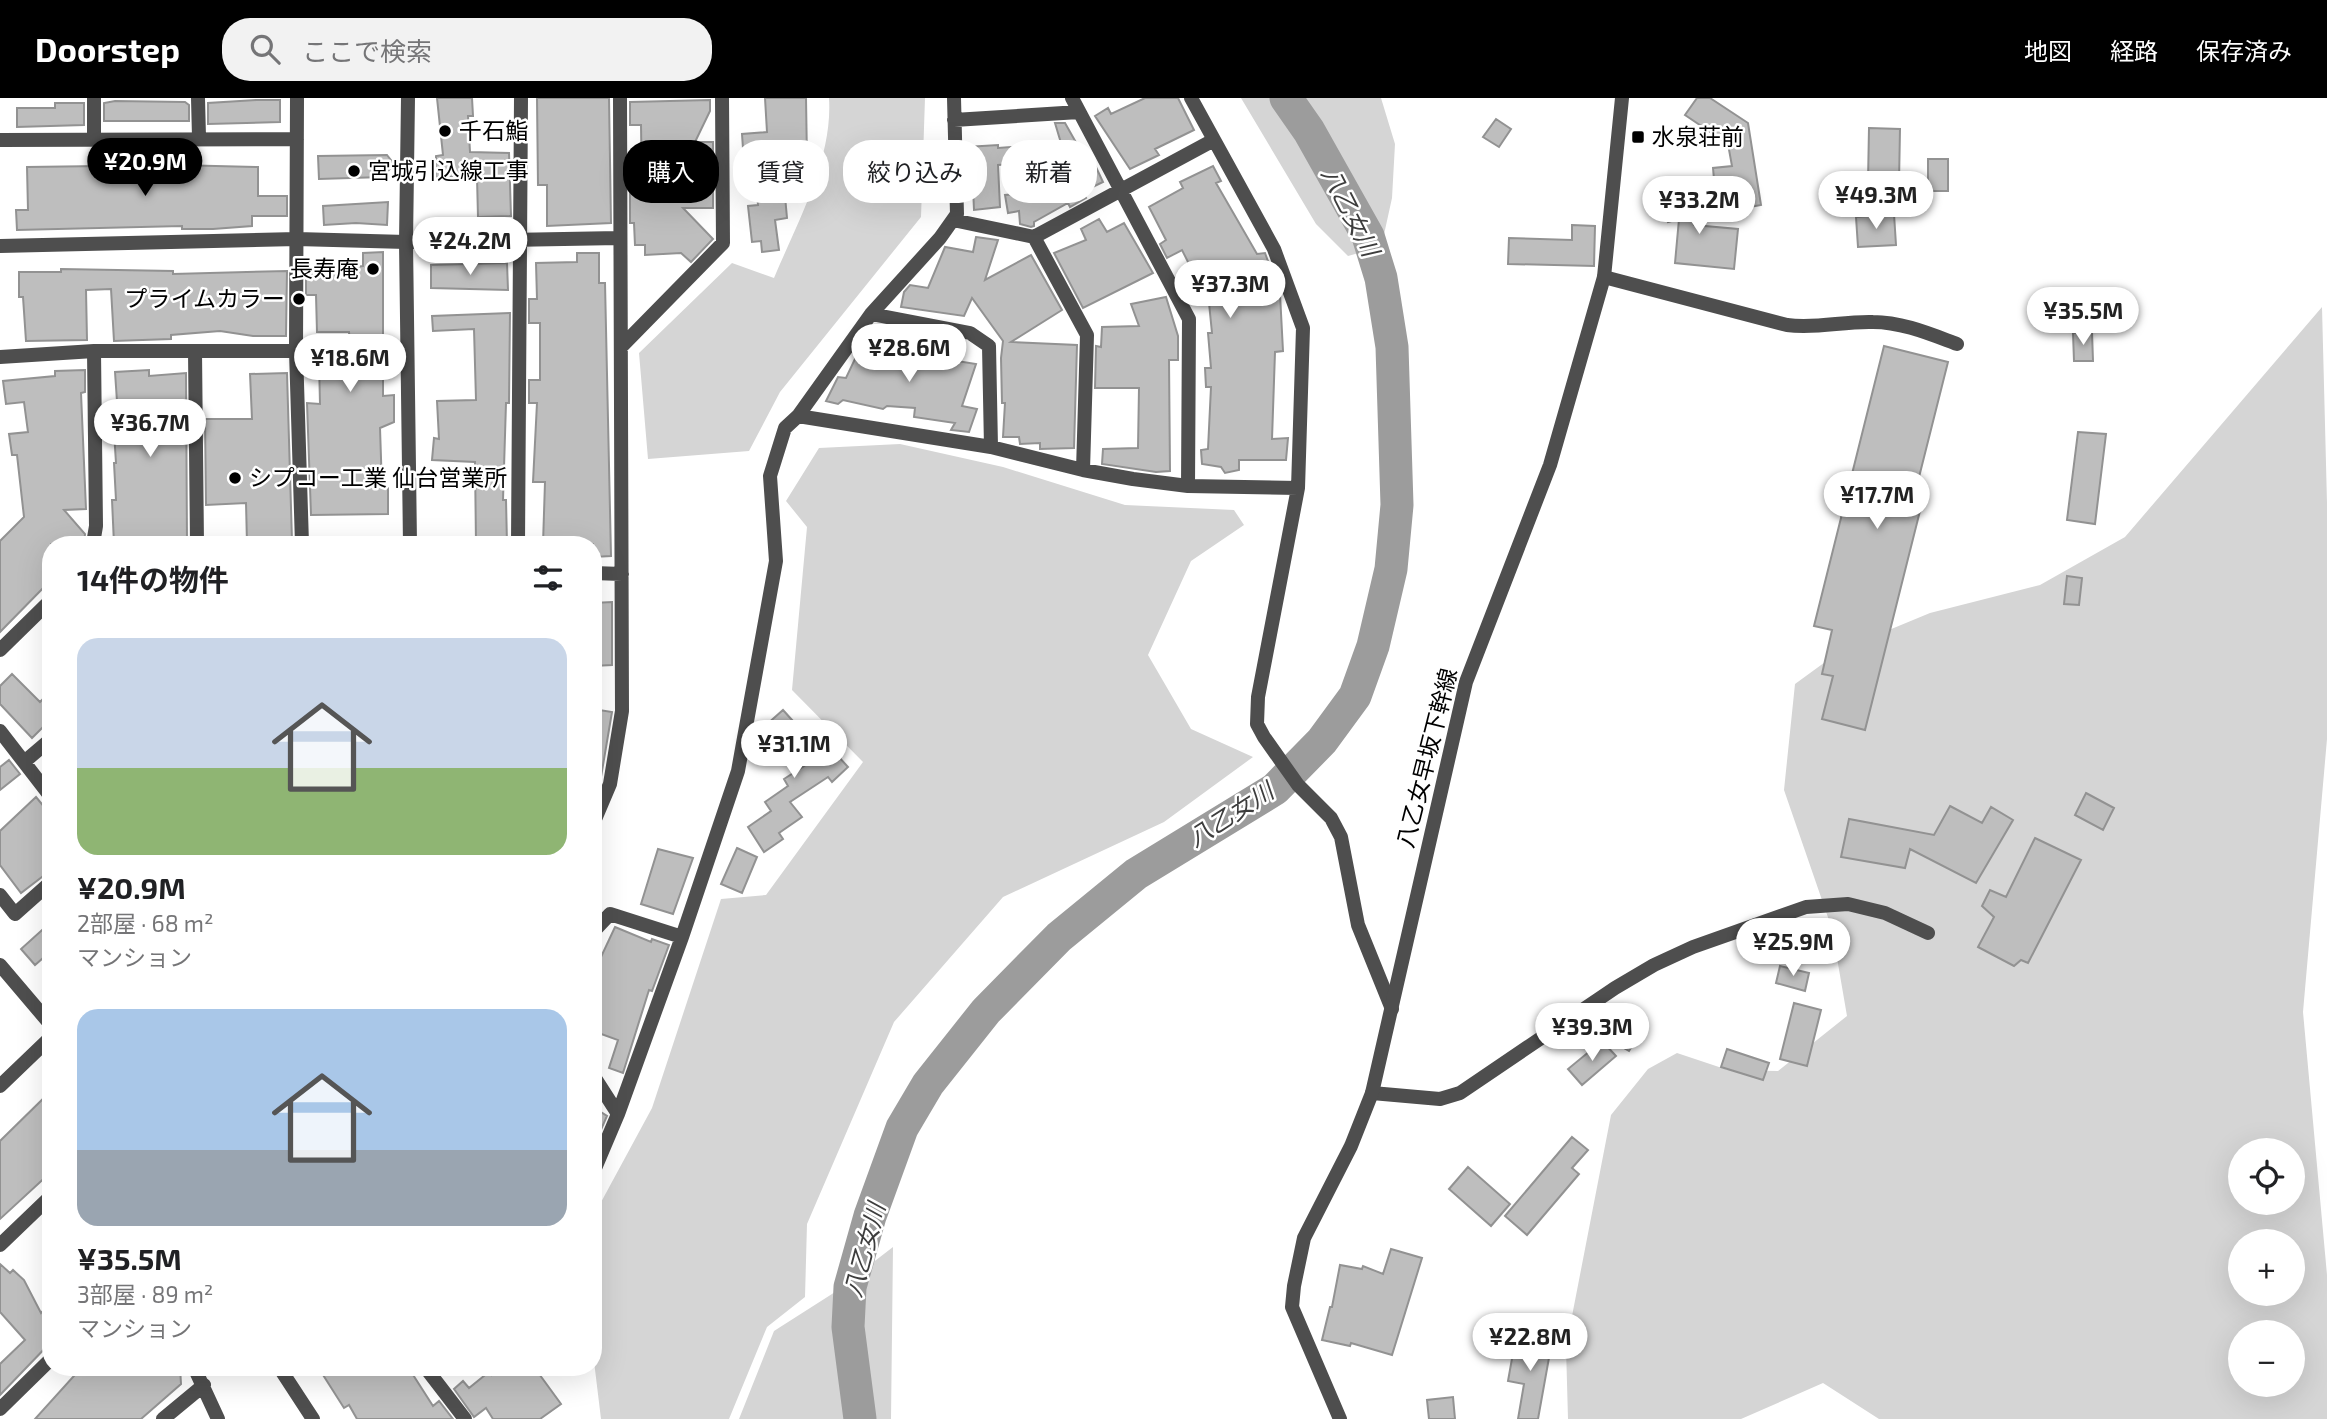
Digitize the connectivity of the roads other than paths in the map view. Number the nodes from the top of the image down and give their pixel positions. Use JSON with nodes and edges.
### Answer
{"nodes":[{"id":1,"x":94,"y":98,"type":"edge"},
{"id":2,"x":198,"y":98,"type":"edge"},
{"id":3,"x":297,"y":98,"type":"edge"},
{"id":4,"x":408,"y":98,"type":"edge"},
{"id":5,"x":521,"y":98,"type":"edge"},
{"id":6,"x":620,"y":98,"type":"edge"},
{"id":7,"x":722,"y":98,"type":"edge"},
{"id":8,"x":954,"y":98,"type":"edge"},
{"id":9,"x":1072,"y":98,"type":"edge"},
{"id":10,"x":1191,"y":98,"type":"edge"},
{"id":11,"x":1622,"y":98,"type":"edge"},
{"id":12,"x":1079,"y":113,"type":"junction"},
{"id":13,"x":954,"y":120,"type":"junction"},
{"id":14,"x":199,"y":137,"type":"junction"},
{"id":15,"x":94,"y":138,"type":"junction"},
{"id":16,"x":297,"y":139,"type":"junction"},
{"id":17,"x":0,"y":140,"type":"edge"},
{"id":18,"x":1212,"y":141,"type":"junction"},
{"id":19,"x":1121,"y":190,"type":"junction"},
{"id":20,"x":953,"y":220,"type":"junction"},
{"id":21,"x":1034,"y":237,"type":"junction"},
{"id":22,"x":297,"y":239,"type":"junction"},
{"id":23,"x":619,"y":239,"type":"junction"},
{"id":24,"x":520,"y":240,"type":"junction"},
{"id":25,"x":406,"y":242,"type":"junction"},
{"id":26,"x":0,"y":246,"type":"edge"},
{"id":27,"x":1604,"y":277,"type":"junction"},
{"id":28,"x":871,"y":314,"type":"junction"},
{"id":29,"x":1957,"y":344,"type":"dead end"},
{"id":30,"x":622,"y":346,"type":"junction"},
{"id":31,"x":94,"y":351,"type":"junction"},
{"id":32,"x":195,"y":351,"type":"junction"},
{"id":33,"x":296,"y":351,"type":"junction"},
{"id":34,"x":0,"y":357,"type":"edge"},
{"id":35,"x":798,"y":416,"type":"junction"},
{"id":36,"x":991,"y":447,"type":"junction"},
{"id":37,"x":1083,"y":470,"type":"junction"},
{"id":38,"x":1188,"y":485,"type":"junction"},
{"id":39,"x":1298,"y":488,"type":"junction"},
{"id":40,"x":94,"y":536,"type":"edge"},
{"id":41,"x":197,"y":536,"type":"edge"},
{"id":42,"x":302,"y":536,"type":"edge"},
{"id":43,"x":410,"y":536,"type":"edge"},
{"id":44,"x":518,"y":536,"type":"edge"},
{"id":45,"x":602,"y":573,"type":"edge"},
{"id":46,"x":622,"y":573,"type":"junction"},
{"id":47,"x":42,"y":609,"type":"edge"},
{"id":48,"x":0,"y":650,"type":"edge"},
{"id":49,"x":0,"y":732,"type":"edge"},
{"id":50,"x":42,"y":747,"type":"edge"},
{"id":51,"x":24,"y":762,"type":"junction"},
{"id":52,"x":42,"y":785,"type":"edge"},
{"id":53,"x":602,"y":803,"type":"edge"},
{"id":54,"x":42,"y":890,"type":"edge"},
{"id":55,"x":0,"y":895,"type":"edge"},
{"id":56,"x":602,"y":922,"type":"edge"},
{"id":57,"x":1928,"y":933,"type":"dead end"},
{"id":58,"x":682,"y":937,"type":"junction"},
{"id":59,"x":0,"y":965,"type":"edge"},
{"id":60,"x":1392,"y":1009,"type":"junction"},
{"id":61,"x":42,"y":1015,"type":"edge"},
{"id":62,"x":42,"y":1046,"type":"edge"},
{"id":63,"x":0,"y":1086,"type":"edge"},
{"id":64,"x":602,"y":1089,"type":"edge"},
{"id":65,"x":1372,"y":1093,"type":"junction"},
{"id":66,"x":618,"y":1114,"type":"junction"},
{"id":67,"x":602,"y":1152,"type":"edge"},
{"id":68,"x":42,"y":1205,"type":"edge"},
{"id":69,"x":0,"y":1245,"type":"edge"},
{"id":70,"x":42,"y":1368,"type":"edge"},
{"id":71,"x":199,"y":1376,"type":"edge"},
{"id":72,"x":285,"y":1376,"type":"edge"},
{"id":73,"x":435,"y":1376,"type":"edge"},
{"id":74,"x":204,"y":1385,"type":"junction"},
{"id":75,"x":0,"y":1409,"type":"edge"},
{"id":76,"x":163,"y":1419,"type":"edge"},
{"id":77,"x":218,"y":1419,"type":"edge"},
{"id":78,"x":313,"y":1419,"type":"edge"},
{"id":79,"x":465,"y":1419,"type":"edge"},
{"id":80,"x":1340,"y":1419,"type":"edge"}],
"edges":[{"from":1,"to":15,"type":"street"},
{"from":2,"to":14,"type":"street"},
{"from":3,"to":16,"type":"street"},
{"from":4,"to":25,"type":"street"},
{"from":5,"to":24,"type":"street"},
{"from":6,"to":23,"type":"street"},
{"from":7,"to":30,"type":"street"},
{"from":8,"to":13,"type":"street"},
{"from":9,"to":12,"type":"street"},
{"from":10,"to":18,"type":"street"},
{"from":11,"to":27,"type":"street","name":"八乙女早坂下幹線"},
{"from":12,"to":13,"type":"street"},
{"from":12,"to":19,"type":"street"},
{"from":13,"to":20,"type":"street"},
{"from":14,"to":15,"type":"street"},
{"from":14,"to":16,"type":"street"},
{"from":15,"to":17,"type":"street"},
{"from":16,"to":22,"type":"street"},
{"from":18,"to":19,"type":"street"},
{"from":18,"to":39,"type":"street"},
{"from":19,"to":21,"type":"street"},
{"from":19,"to":38,"type":"street"},
{"from":20,"to":21,"type":"street"},
{"from":20,"to":28,"type":"street"},
{"from":21,"to":37,"type":"street"},
{"from":22,"to":25,"type":"street"},
{"from":22,"to":26,"type":"street"},
{"from":22,"to":33,"type":"street"},
{"from":23,"to":24,"type":"street"},
{"from":23,"to":30,"type":"street"},
{"from":24,"to":25,"type":"street"},
{"from":24,"to":44,"type":"street"},
{"from":25,"to":43,"type":"street"},
{"from":27,"to":29,"type":"street"},
{"from":27,"to":60,"type":"street","name":"八乙女早坂下幹線"},
{"from":28,"to":35,"type":"street"},
{"from":28,"to":36,"type":"street"},
{"from":30,"to":46,"type":"street"},
{"from":31,"to":32,"type":"street"},
{"from":31,"to":34,"type":"street"},
{"from":31,"to":40,"type":"street"},
{"from":32,"to":33,"type":"street"},
{"from":32,"to":41,"type":"street"},
{"from":33,"to":42,"type":"street"},
{"from":35,"to":36,"type":"street"},
{"from":35,"to":58,"type":"street"},
{"from":36,"to":37,"type":"street"},
{"from":37,"to":38,"type":"street"},
{"from":38,"to":39,"type":"street"},
{"from":39,"to":60,"type":"street"},
{"from":45,"to":46,"type":"street"},
{"from":46,"to":53,"type":"street"},
{"from":47,"to":48,"type":"street"},
{"from":49,"to":51,"type":"street"},
{"from":50,"to":51,"type":"street"},
{"from":51,"to":52,"type":"street"},
{"from":54,"to":55,"type":"street"},
{"from":56,"to":58,"type":"street"},
{"from":57,"to":65,"type":"street"},
{"from":58,"to":66,"type":"street"},
{"from":59,"to":61,"type":"street"},
{"from":60,"to":65,"type":"street","name":"八乙女早坂下幹線"},
{"from":62,"to":63,"type":"street"},
{"from":64,"to":66,"type":"street"},
{"from":65,"to":80,"type":"street","name":"八乙女早坂下幹線"},
{"from":66,"to":67,"type":"street"},
{"from":68,"to":69,"type":"street"},
{"from":70,"to":75,"type":"street"},
{"from":71,"to":74,"type":"street"},
{"from":72,"to":78,"type":"street"},
{"from":73,"to":79,"type":"street"},
{"from":74,"to":76,"type":"street"},
{"from":74,"to":77,"type":"street"}]}
